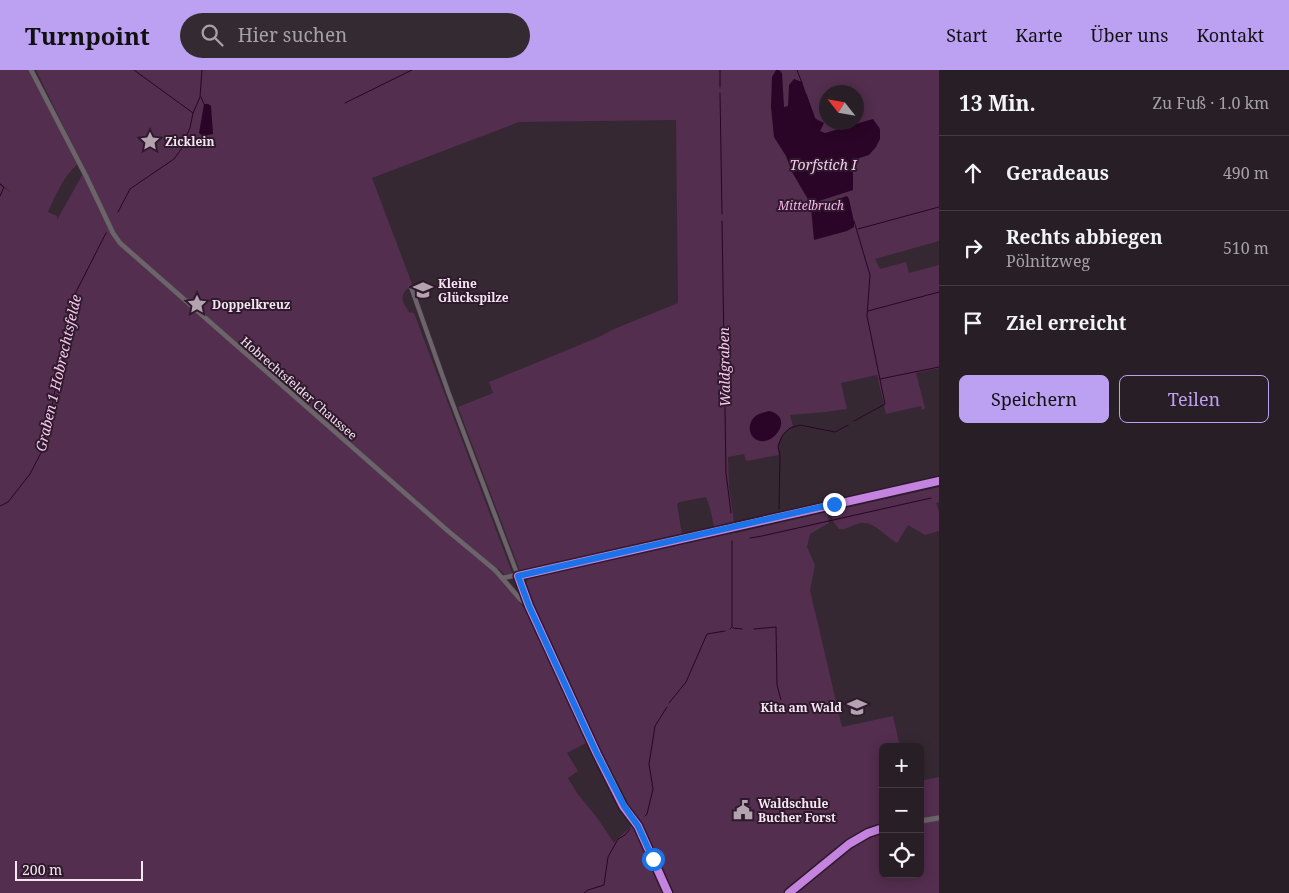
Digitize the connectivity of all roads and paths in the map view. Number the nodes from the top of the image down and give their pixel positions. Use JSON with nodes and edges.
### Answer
{"nodes":[{"id":1,"x":31,"y":70,"type":"edge"},
{"id":2,"x":411,"y":287,"type":"dead end"},
{"id":3,"x":939,"y":481,"type":"edge"},
{"id":4,"x":518,"y":576,"type":"junction"},
{"id":5,"x":502,"y":578,"type":"junction"},
{"id":6,"x":529,"y":606,"type":"junction"},
{"id":7,"x":939,"y":818,"type":"edge"},
{"id":8,"x":924,"y":820,"type":"edge"},
{"id":9,"x":879,"y":829,"type":"edge"},
{"id":10,"x":668,"y":893,"type":"edge"},
{"id":11,"x":789,"y":893,"type":"edge"}],
"edges":[{"from":1,"to":5,"type":"street","name":"Hobrechtsfelder Chaussee"},
{"from":2,"to":4,"type":"street","name":"Hobrechtsfelder Chaussee"},
{"from":3,"to":4,"type":"street"},
{"from":4,"to":5,"type":"street"},
{"from":4,"to":6,"type":"street","name":"Hobrechtsfelder Chaussee"},
{"from":5,"to":6,"type":"street","name":"Hobrechtsfelder Chaussee"},
{"from":6,"to":10,"type":"street","name":"Hobrechtsfelder Chaussee"},
{"from":7,"to":8,"type":"main road"},
{"from":9,"to":11,"type":"main road"}]}
